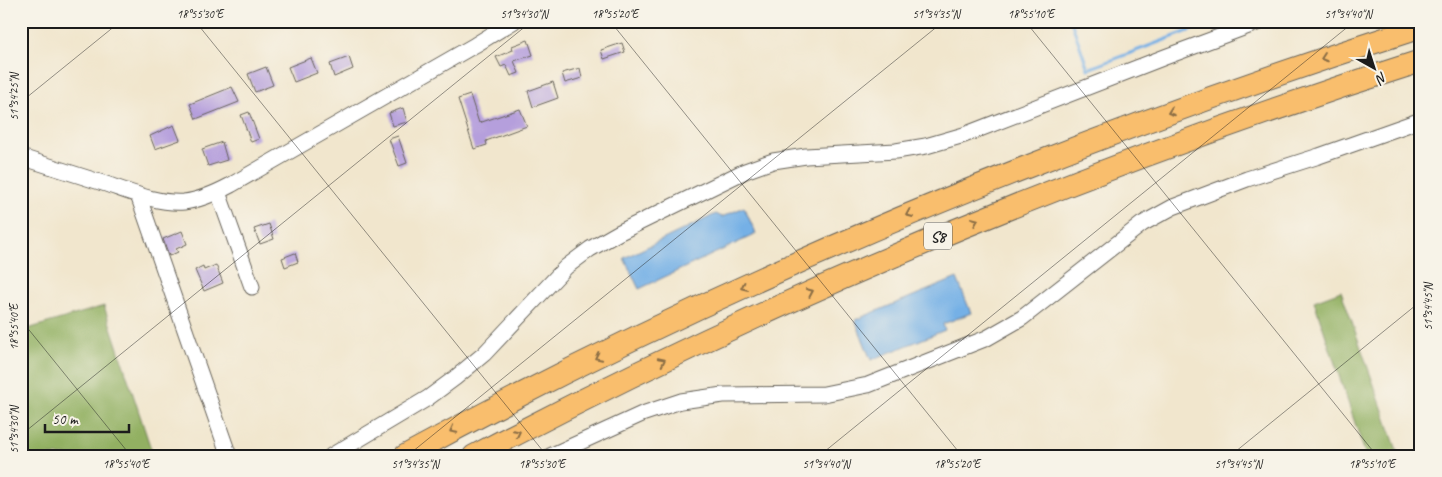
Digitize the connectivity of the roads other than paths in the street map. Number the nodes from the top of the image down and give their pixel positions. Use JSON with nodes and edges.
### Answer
{"nodes":[{"id":1,"x":514,"y":21,"type":"edge"},
{"id":2,"x":1262,"y":21,"type":"edge"},
{"id":3,"x":1421,"y":27,"type":"edge"},
{"id":4,"x":1421,"y":61,"type":"edge"},
{"id":5,"x":1421,"y":120,"type":"edge"},
{"id":6,"x":21,"y":157,"type":"edge"},
{"id":7,"x":218,"y":192,"type":"junction"},
{"id":8,"x":138,"y":195,"type":"junction"},
{"id":9,"x":252,"y":287,"type":"dead end"},
{"id":10,"x":229,"y":456,"type":"edge"},
{"id":11,"x":331,"y":456,"type":"edge"},
{"id":12,"x":405,"y":456,"type":"edge"},
{"id":13,"x":474,"y":456,"type":"edge"},
{"id":14,"x":550,"y":456,"type":"edge"}],
"edges":[{"from":1,"to":7,"type":"street"},
{"from":2,"to":11,"type":"street"},
{"from":3,"to":12,"type":"highway","number":"S8","one_way":true},
{"from":13,"to":4,"type":"highway","number":"S8","one_way":true},
{"from":5,"to":14,"type":"street"},
{"from":6,"to":8,"type":"street"},
{"from":7,"to":8,"type":"street"},
{"from":7,"to":9,"type":"street"},
{"from":8,"to":10,"type":"street"}]}
